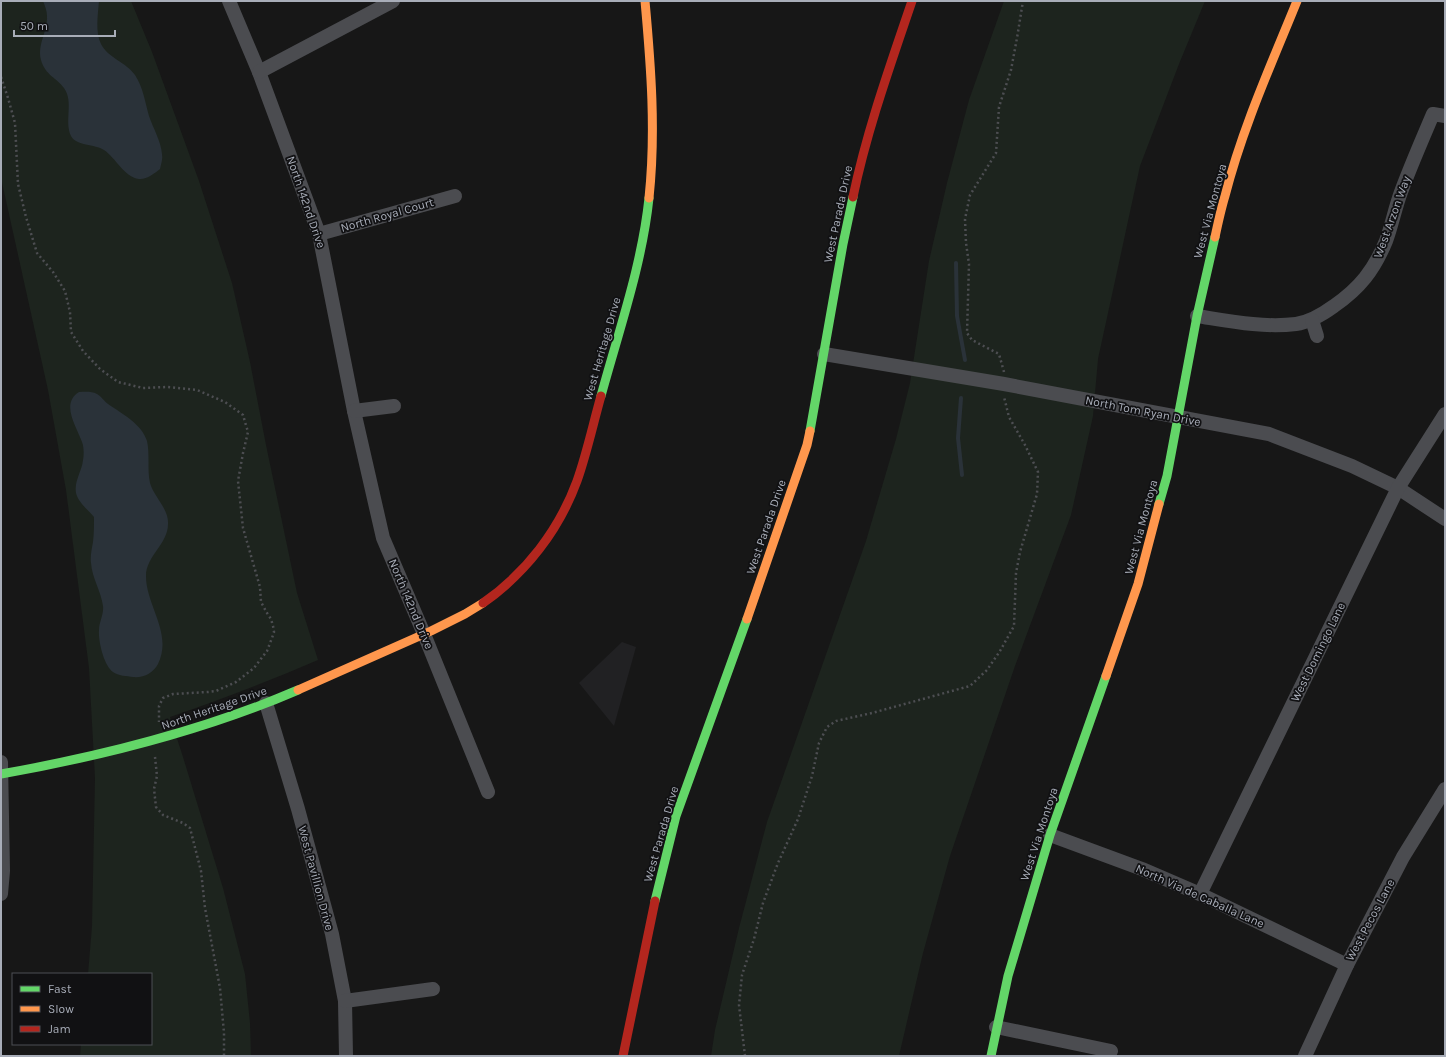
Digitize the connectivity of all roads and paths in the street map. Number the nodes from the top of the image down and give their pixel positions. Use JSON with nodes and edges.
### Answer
{"nodes":[{"id":1,"x":229,"y":1,"type":"edge"},
{"id":2,"x":393,"y":1,"type":"edge"},
{"id":3,"x":645,"y":1,"type":"edge"},
{"id":4,"x":912,"y":1,"type":"edge"},
{"id":5,"x":1023,"y":1,"type":"edge"},
{"id":6,"x":1297,"y":1,"type":"edge"},
{"id":7,"x":259,"y":72,"type":"junction"},
{"id":8,"x":1,"y":77,"type":"edge"},
{"id":9,"x":1439,"y":115,"type":"edge"},
{"id":10,"x":455,"y":196,"type":"dead end"},
{"id":11,"x":319,"y":234,"type":"junction"},
{"id":12,"x":1197,"y":316,"type":"junction"},
{"id":13,"x":1312,"y":320,"type":"junction"},
{"id":14,"x":1318,"y":336,"type":"dead end"},
{"id":15,"x":824,"y":354,"type":"junction"},
{"id":16,"x":1004,"y":384,"type":"junction"},
{"id":17,"x":394,"y":406,"type":"dead end"},
{"id":18,"x":354,"y":411,"type":"junction"},
{"id":19,"x":1445,"y":415,"type":"edge"},
{"id":20,"x":1178,"y":417,"type":"junction"},
{"id":21,"x":1398,"y":488,"type":"junction"},
{"id":22,"x":1445,"y":519,"type":"edge"},
{"id":23,"x":424,"y":634,"type":"junction"},
{"id":24,"x":266,"y":703,"type":"junction"},
{"id":25,"x":156,"y":740,"type":"junction"},
{"id":26,"x":1,"y":770,"type":"edge"},
{"id":27,"x":1445,"y":789,"type":"edge"},
{"id":28,"x":488,"y":792,"type":"dead end"},
{"id":29,"x":1050,"y":835,"type":"junction"},
{"id":30,"x":1,"y":894,"type":"edge"},
{"id":31,"x":1200,"y":894,"type":"junction"},
{"id":32,"x":1347,"y":965,"type":"junction"},
{"id":33,"x":433,"y":990,"type":"dead end"},
{"id":34,"x":345,"y":1001,"type":"junction"},
{"id":35,"x":996,"y":1027,"type":"junction"},
{"id":36,"x":1111,"y":1051,"type":"dead end"},
{"id":37,"x":224,"y":1056,"type":"edge"},
{"id":38,"x":346,"y":1056,"type":"edge"},
{"id":39,"x":623,"y":1056,"type":"edge"},
{"id":40,"x":745,"y":1056,"type":"edge"},
{"id":41,"x":990,"y":1056,"type":"edge"},
{"id":42,"x":1305,"y":1056,"type":"edge"}],
"edges":[{"from":1,"to":7,"type":"street","name":"North 142nd Drive"},
{"from":2,"to":7,"type":"street"},
{"from":3,"to":23,"type":"street","name":"West Heritage Drive"},
{"from":4,"to":15,"type":"street","name":"West Parada Drive"},
{"from":5,"to":16,"type":"path"},
{"from":6,"to":12,"type":"street","name":"West Via Montoya"},
{"from":7,"to":11,"type":"street","name":"North 142nd Drive"},
{"from":8,"to":25,"type":"path"},
{"from":9,"to":13,"type":"street","name":"West Arzon Way"},
{"from":10,"to":11,"type":"street","name":"North Royal Court"},
{"from":11,"to":18,"type":"street","name":"North 142nd Drive"},
{"from":12,"to":13,"type":"street","name":"West Arzon Way"},
{"from":12,"to":20,"type":"street","name":"West Via Montoya"},
{"from":13,"to":14,"type":"street"},
{"from":15,"to":16,"type":"street","name":"North Tom Ryan Drive"},
{"from":15,"to":39,"type":"street","name":"West Parada Drive"},
{"from":16,"to":20,"type":"street","name":"North Tom Ryan Drive"},
{"from":16,"to":40,"type":"path"},
{"from":17,"to":18,"type":"street"},
{"from":18,"to":23,"type":"street","name":"North 142nd Drive"},
{"from":19,"to":21,"type":"street","name":"West Domingo Lane"},
{"from":20,"to":21,"type":"street","name":"North Tom Ryan Drive"},
{"from":20,"to":29,"type":"street","name":"West Via Montoya"},
{"from":21,"to":22,"type":"street","name":"North Tom Ryan Drive"},
{"from":21,"to":31,"type":"street","name":"West Domingo Lane"},
{"from":23,"to":24,"type":"street","name":"North Heritage Drive"},
{"from":23,"to":28,"type":"street","name":"North 142nd Drive"},
{"from":24,"to":25,"type":"street","name":"North Heritage Drive"},
{"from":24,"to":34,"type":"street","name":"West Pavillion Drive"},
{"from":25,"to":26,"type":"street","name":"North Heritage Drive"},
{"from":25,"to":37,"type":"path"},
{"from":26,"to":30,"type":"street"},
{"from":27,"to":32,"type":"street","name":"West Pecos Lane"},
{"from":29,"to":31,"type":"street","name":"North Via de Caballa Lane"},
{"from":29,"to":35,"type":"street","name":"West Via Montoya"},
{"from":31,"to":32,"type":"street","name":"North Via de Caballa Lane"},
{"from":32,"to":42,"type":"street","name":"West Pecos Lane"},
{"from":33,"to":34,"type":"street"},
{"from":34,"to":38,"type":"street","name":"West Pavillion Drive"},
{"from":35,"to":36,"type":"street"},
{"from":35,"to":41,"type":"street","name":"West Via Montoya"}]}
